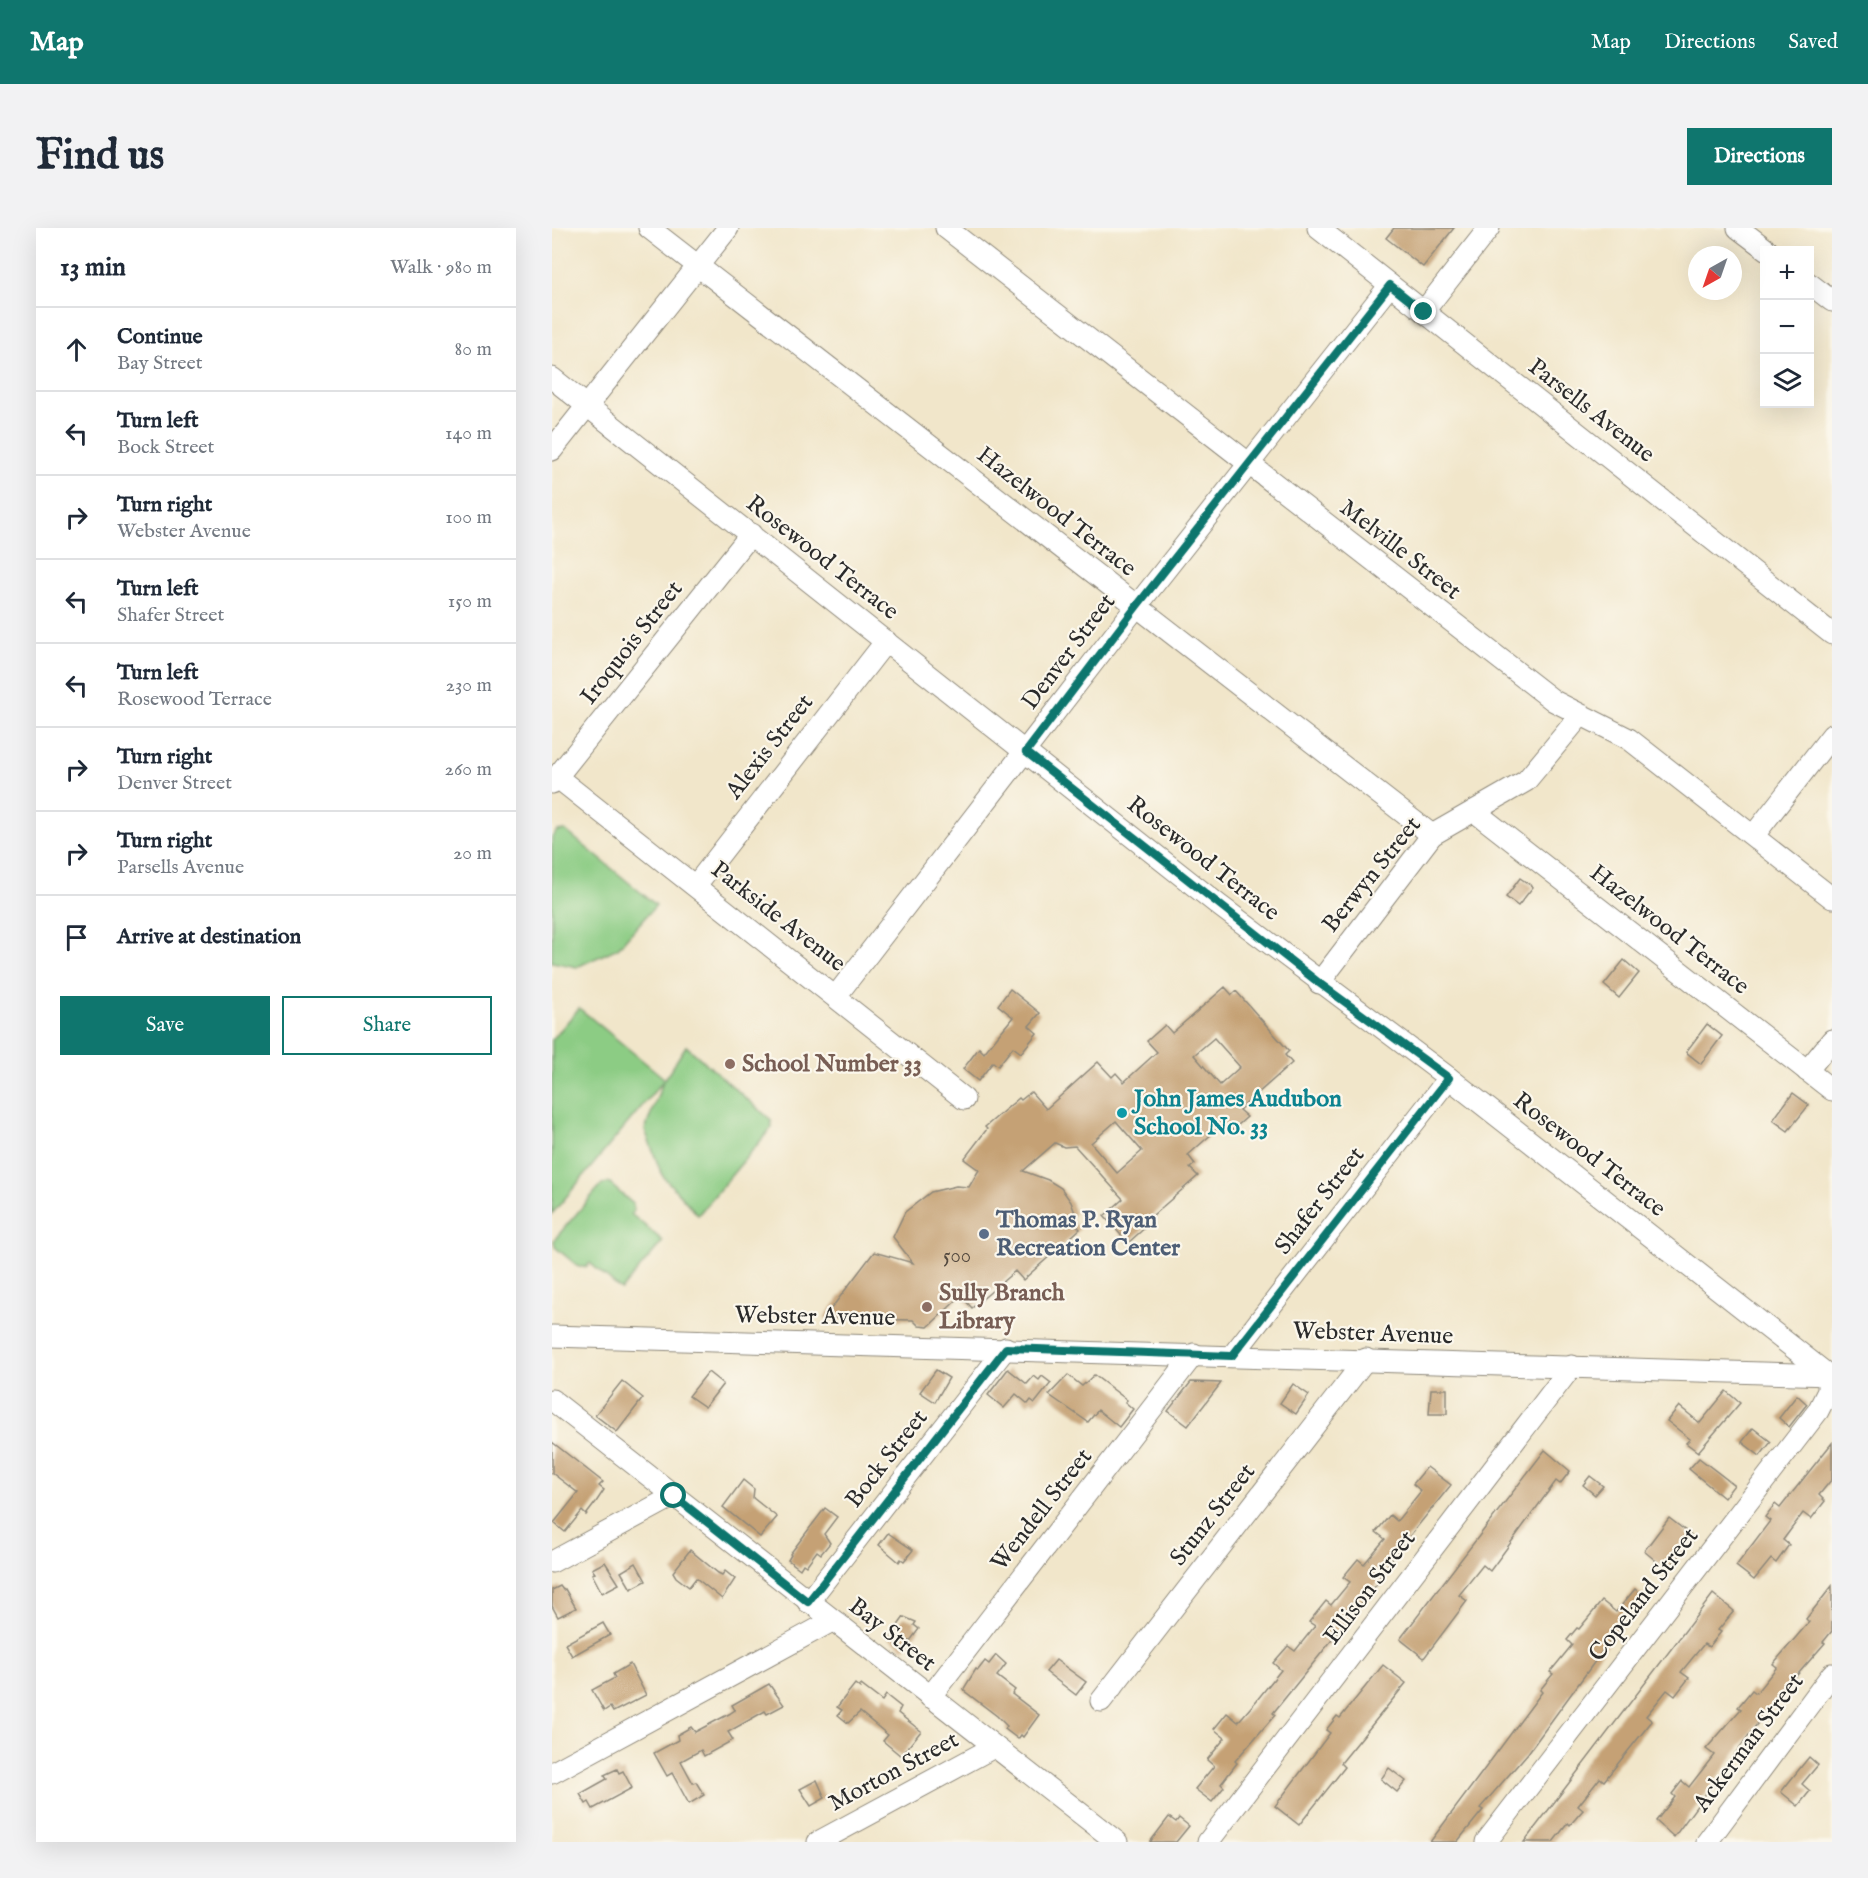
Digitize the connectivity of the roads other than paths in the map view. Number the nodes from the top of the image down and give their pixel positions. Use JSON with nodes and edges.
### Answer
{"nodes":[{"id":1,"x":649,"y":228,"type":"edge"},
{"id":2,"x":728,"y":228,"type":"edge"},
{"id":3,"x":946,"y":228,"type":"edge"},
{"id":4,"x":1318,"y":228,"type":"edge"},
{"id":5,"x":1489,"y":228,"type":"edge"},
{"id":6,"x":1738,"y":228,"type":"edge"},
{"id":7,"x":1762,"y":246,"type":"edge"},
{"id":8,"x":699,"y":267,"type":"junction"},
{"id":9,"x":1390,"y":285,"type":"junction"},
{"id":10,"x":1814,"y":288,"type":"edge"},
{"id":11,"x":1832,"y":301,"type":"edge"},
{"id":12,"x":1424,"y":312,"type":"junction"},
{"id":13,"x":552,"y":378,"type":"edge"},
{"id":14,"x":586,"y":405,"type":"junction"},
{"id":15,"x":552,"y":450,"type":"edge"},
{"id":16,"x":1248,"y":464,"type":"junction"},
{"id":17,"x":751,"y":534,"type":"junction"},
{"id":18,"x":1136,"y":607,"type":"junction"},
{"id":19,"x":1832,"y":634,"type":"edge"},
{"id":20,"x":886,"y":641,"type":"junction"},
{"id":21,"x":1580,"y":716,"type":"junction"},
{"id":22,"x":1832,"y":735,"type":"edge"},
{"id":23,"x":1026,"y":752,"type":"junction"},
{"id":24,"x":555,"y":781,"type":"edge"},
{"id":25,"x":1474,"y":811,"type":"junction"},
{"id":26,"x":1432,"y":835,"type":"junction"},
{"id":27,"x":1754,"y":835,"type":"junction"},
{"id":28,"x":696,"y":885,"type":"junction"},
{"id":29,"x":1832,"y":898,"type":"edge"},
{"id":30,"x":1319,"y":983,"type":"junction"},
{"id":31,"x":837,"y":996,"type":"junction"},
{"id":32,"x":1832,"y":1040,"type":"edge"},
{"id":33,"x":1807,"y":1071,"type":"junction"},
{"id":34,"x":1449,"y":1078,"type":"junction"},
{"id":35,"x":1832,"y":1090,"type":"edge"},
{"id":36,"x":963,"y":1099,"type":"dead end"},
{"id":37,"x":552,"y":1336,"type":"edge"},
{"id":38,"x":1006,"y":1348,"type":"junction"},
{"id":39,"x":1194,"y":1354,"type":"junction"},
{"id":40,"x":1232,"y":1356,"type":"junction"},
{"id":41,"x":1366,"y":1359,"type":"junction"},
{"id":42,"x":1572,"y":1366,"type":"junction"},
{"id":43,"x":1830,"y":1375,"type":"edge"},
{"id":44,"x":552,"y":1400,"type":"edge"},
{"id":45,"x":674,"y":1496,"type":"junction"},
{"id":46,"x":552,"y":1562,"type":"edge"},
{"id":47,"x":808,"y":1602,"type":"junction"},
{"id":48,"x":832,"y":1621,"type":"junction"},
{"id":49,"x":1832,"y":1674,"type":"edge"},
{"id":50,"x":930,"y":1697,"type":"junction"},
{"id":51,"x":1101,"y":1701,"type":"dead end"},
{"id":52,"x":994,"y":1747,"type":"junction"},
{"id":53,"x":552,"y":1773,"type":"edge"},
{"id":54,"x":818,"y":1842,"type":"edge"},
{"id":55,"x":1116,"y":1842,"type":"edge"},
{"id":56,"x":1208,"y":1842,"type":"edge"},
{"id":57,"x":1486,"y":1842,"type":"edge"},
{"id":58,"x":1707,"y":1842,"type":"edge"}],
"edges":[{"from":1,"to":8,"type":"street","name":"Hazelwood Terrace"},
{"from":2,"to":8,"type":"street"},
{"from":3,"to":16,"type":"street","name":"Melville Street"},
{"from":4,"to":9,"type":"street","name":"Parsells Avenue"},
{"from":5,"to":12,"type":"street"},
{"from":6,"to":7,"type":"street"},
{"from":8,"to":14,"type":"street"},
{"from":8,"to":18,"type":"street","name":"Hazelwood Terrace"},
{"from":9,"to":12,"type":"street","name":"Parsells Avenue"},
{"from":9,"to":16,"type":"street","name":"Denver Street"},
{"from":10,"to":11,"type":"street"},
{"from":12,"to":19,"type":"street","name":"Parsells Avenue"},
{"from":13,"to":14,"type":"street","name":"Rosewood Terrace"},
{"from":14,"to":15,"type":"street"},
{"from":14,"to":17,"type":"street","name":"Rosewood Terrace"},
{"from":16,"to":18,"type":"street","name":"Denver Street"},
{"from":16,"to":21,"type":"street","name":"Melville Street"},
{"from":17,"to":20,"type":"street","name":"Rosewood Terrace"},
{"from":17,"to":24,"type":"street","name":"Iroquois Street"},
{"from":18,"to":23,"type":"street","name":"Denver Street"},
{"from":18,"to":26,"type":"street","name":"Hazelwood Terrace"},
{"from":20,"to":23,"type":"street","name":"Rosewood Terrace"},
{"from":20,"to":28,"type":"street","name":"Alexis Street"},
{"from":21,"to":25,"type":"street","name":"Berwyn Street"},
{"from":21,"to":27,"type":"street","name":"Melville Street"},
{"from":22,"to":27,"type":"street"},
{"from":23,"to":30,"type":"street","name":"Rosewood Terrace"},
{"from":23,"to":31,"type":"street","name":"Denver Street"},
{"from":24,"to":28,"type":"street","name":"Parkside Avenue"},
{"from":25,"to":26,"type":"street","name":"Berwyn Street"},
{"from":25,"to":33,"type":"street","name":"Hazelwood Terrace"},
{"from":26,"to":30,"type":"street","name":"Berwyn Street"},
{"from":27,"to":29,"type":"street","name":"Melville Street"},
{"from":28,"to":31,"type":"street","name":"Parkside Avenue"},
{"from":30,"to":34,"type":"street","name":"Rosewood Terrace"},
{"from":31,"to":36,"type":"street","name":"Parkside Avenue"},
{"from":32,"to":33,"type":"street"},
{"from":33,"to":35,"type":"street","name":"Hazelwood Terrace"},
{"from":34,"to":40,"type":"street","name":"Shafer Street"},
{"from":34,"to":43,"type":"street","name":"Rosewood Terrace"},
{"from":37,"to":38,"type":"street","name":"Webster Avenue"},
{"from":38,"to":39,"type":"street","name":"Webster Avenue"},
{"from":38,"to":47,"type":"street","name":"Bock Street"},
{"from":39,"to":40,"type":"street","name":"Webster Avenue"},
{"from":39,"to":50,"type":"street","name":"Wendell Street"},
{"from":40,"to":41,"type":"street","name":"Webster Avenue"},
{"from":41,"to":42,"type":"street","name":"Webster Avenue"},
{"from":41,"to":51,"type":"street","name":"Stunz Street"},
{"from":42,"to":43,"type":"street","name":"Webster Avenue"},
{"from":42,"to":56,"type":"street","name":"Ellison Street"},
{"from":43,"to":57,"type":"street","name":"Copeland Street"},
{"from":44,"to":45,"type":"street","name":"Bay Street"},
{"from":45,"to":46,"type":"street"},
{"from":45,"to":47,"type":"street","name":"Bay Street"},
{"from":47,"to":48,"type":"street","name":"Bay Street"},
{"from":48,"to":50,"type":"street","name":"Bay Street"},
{"from":48,"to":53,"type":"street"},
{"from":49,"to":58,"type":"street","name":"Ackerman Street"},
{"from":50,"to":52,"type":"street","name":"Bay Street"},
{"from":52,"to":54,"type":"street","name":"Morton Street"},
{"from":52,"to":55,"type":"street","name":"Bay Street"}]}
